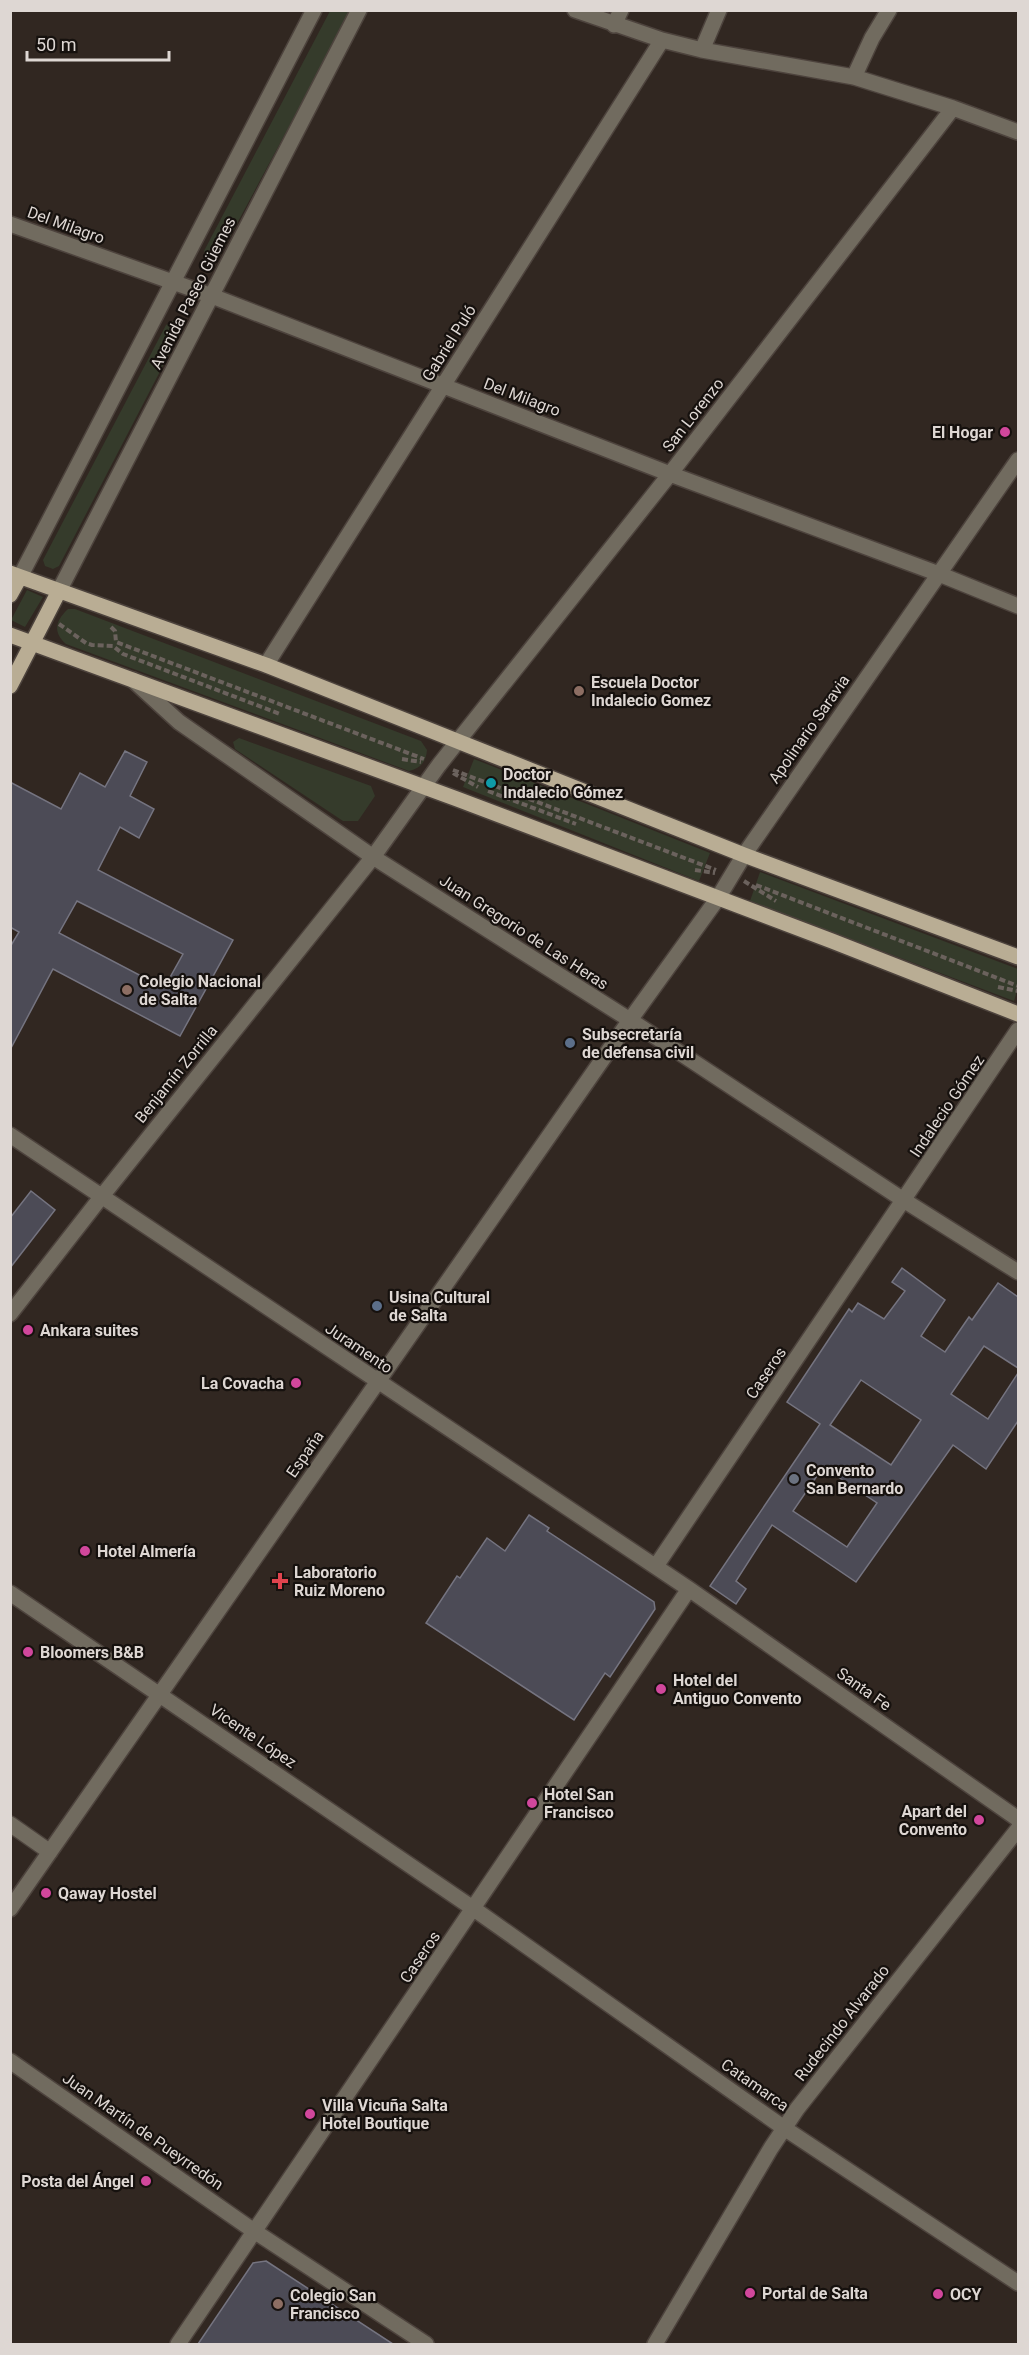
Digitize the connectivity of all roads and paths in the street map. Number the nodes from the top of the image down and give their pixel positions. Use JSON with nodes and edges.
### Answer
{"nodes":[{"id":1,"x":314,"y":10,"type":"edge"},
{"id":2,"x":359,"y":10,"type":"edge"},
{"id":3,"x":574,"y":10,"type":"edge"},
{"id":4,"x":719,"y":10,"type":"edge"},
{"id":5,"x":889,"y":10,"type":"edge"},
{"id":6,"x":618,"y":18,"type":"edge"},
{"id":7,"x":662,"y":40,"type":"junction"},
{"id":8,"x":702,"y":50,"type":"junction"},
{"id":9,"x":854,"y":77,"type":"junction"},
{"id":10,"x":952,"y":108,"type":"junction"},
{"id":11,"x":1018,"y":132,"type":"edge"},
{"id":12,"x":10,"y":224,"type":"edge"},
{"id":13,"x":174,"y":283,"type":"junction"},
{"id":14,"x":212,"y":296,"type":"junction"},
{"id":15,"x":443,"y":385,"type":"junction"},
{"id":16,"x":1018,"y":460,"type":"edge"},
{"id":17,"x":670,"y":474,"type":"junction"},
{"id":18,"x":939,"y":574,"type":"junction"},
{"id":19,"x":15,"y":575,"type":"edge"},
{"id":20,"x":59,"y":591,"type":"junction"},
{"id":21,"x":10,"y":595,"type":"edge"},
{"id":22,"x":1018,"y":606,"type":"edge"},
{"id":23,"x":110,"y":625,"type":"dead end"},
{"id":24,"x":10,"y":635,"type":"edge"},
{"id":25,"x":33,"y":643,"type":"junction"},
{"id":26,"x":266,"y":665,"type":"junction"},
{"id":27,"x":133,"y":680,"type":"junction"},
{"id":28,"x":10,"y":686,"type":"edge"},
{"id":29,"x":458,"y":743,"type":"junction"},
{"id":30,"x":440,"y":765,"type":"junction"},
{"id":31,"x":424,"y":787,"type":"junction"},
{"id":32,"x":744,"y":855,"type":"junction"},
{"id":33,"x":373,"y":857,"type":"junction"},
{"id":34,"x":733,"y":876,"type":"junction"},
{"id":35,"x":718,"y":898,"type":"junction"},
{"id":36,"x":1018,"y":957,"type":"edge"},
{"id":37,"x":1018,"y":986,"type":"edge"},
{"id":38,"x":1018,"y":1014,"type":"edge"},
{"id":39,"x":630,"y":1020,"type":"junction"},
{"id":40,"x":1018,"y":1030,"type":"edge"},
{"id":41,"x":10,"y":1135,"type":"edge"},
{"id":42,"x":102,"y":1196,"type":"junction"},
{"id":43,"x":905,"y":1201,"type":"junction"},
{"id":44,"x":1018,"y":1272,"type":"edge"},
{"id":45,"x":10,"y":1314,"type":"edge"},
{"id":46,"x":377,"y":1382,"type":"junction"},
{"id":47,"x":656,"y":1566,"type":"junction"},
{"id":48,"x":690,"y":1589,"type":"junction"},
{"id":49,"x":10,"y":1593,"type":"edge"},
{"id":50,"x":160,"y":1694,"type":"junction"},
{"id":51,"x":1018,"y":1819,"type":"edge"},
{"id":52,"x":10,"y":1824,"type":"edge"},
{"id":53,"x":1018,"y":1829,"type":"edge"},
{"id":54,"x":50,"y":1852,"type":"junction"},
{"id":55,"x":10,"y":1909,"type":"edge"},
{"id":56,"x":474,"y":1909,"type":"junction"},
{"id":57,"x":10,"y":2061,"type":"edge"},
{"id":58,"x":784,"y":2128,"type":"junction"},
{"id":59,"x":254,"y":2231,"type":"junction"},
{"id":60,"x":1018,"y":2283,"type":"edge"},
{"id":61,"x":178,"y":2344,"type":"edge"},
{"id":62,"x":426,"y":2344,"type":"edge"},
{"id":63,"x":655,"y":2344,"type":"edge"}],
"edges":[{"from":1,"to":13,"type":"street","name":"Avenida Paseo Güemes"},
{"from":2,"to":14,"type":"street","name":"Avenida Paseo Güemes"},
{"from":3,"to":6,"type":"street"},
{"from":4,"to":8,"type":"street"},
{"from":5,"to":9,"type":"street"},
{"from":6,"to":7,"type":"street"},
{"from":7,"to":8,"type":"street"},
{"from":7,"to":15,"type":"street","name":"Gabriel Puló"},
{"from":8,"to":9,"type":"street"},
{"from":9,"to":10,"type":"street"},
{"from":10,"to":11,"type":"street"},
{"from":10,"to":17,"type":"street","name":"San Lorenzo"},
{"from":12,"to":13,"type":"street","name":"Del Milagro"},
{"from":13,"to":14,"type":"street","name":"Del Milagro"},
{"from":13,"to":19,"type":"street","name":"Avenida Paseo Güemes"},
{"from":14,"to":15,"type":"street","name":"Del Milagro"},
{"from":14,"to":20,"type":"street","name":"Avenida Paseo Güemes"},
{"from":15,"to":17,"type":"street","name":"Del Milagro"},
{"from":15,"to":26,"type":"street","name":"Gabriel Puló"},
{"from":16,"to":18,"type":"street","name":"Apolinario Saravia"},
{"from":17,"to":18,"type":"street","name":"Del Milagro"},
{"from":17,"to":29,"type":"street","name":"San Lorenzo"},
{"from":18,"to":22,"type":"street","name":"Del Milagro"},
{"from":18,"to":32,"type":"street","name":"Apolinario Saravia"},
{"from":19,"to":20,"type":"main road"},
{"from":19,"to":21,"type":"main road"},
{"from":20,"to":25,"type":"main road"},
{"from":20,"to":26,"type":"main road"},
{"from":23,"to":30,"type":"path"},
{"from":24,"to":25,"type":"main road"},
{"from":25,"to":27,"type":"main road"},
{"from":25,"to":28,"type":"main road"},
{"from":26,"to":29,"type":"main road"},
{"from":27,"to":31,"type":"main road"},
{"from":27,"to":33,"type":"street","name":"Juan Gregorio de Las Heras"},
{"from":29,"to":30,"type":"street","name":"Benjamín Zorrilla"},
{"from":29,"to":32,"type":"main road"},
{"from":30,"to":31,"type":"street","name":"Benjamín Zorrilla"},
{"from":30,"to":34,"type":"path"},
{"from":31,"to":33,"type":"street","name":"Benjamín Zorrilla"},
{"from":31,"to":35,"type":"main road"},
{"from":32,"to":34,"type":"street","name":"Apolinario Saravia"},
{"from":32,"to":36,"type":"main road"},
{"from":33,"to":39,"type":"street","name":"Juan Gregorio de Las Heras"},
{"from":33,"to":42,"type":"street","name":"Benjamín Zorrilla"},
{"from":34,"to":35,"type":"street","name":"Apolinario Saravia"},
{"from":34,"to":37,"type":"path"},
{"from":35,"to":38,"type":"main road"},
{"from":35,"to":39,"type":"street","name":"Apolinario Saravia"},
{"from":39,"to":43,"type":"street","name":"Juan Gregorio de Las Heras"},
{"from":39,"to":46,"type":"street","name":"España"},
{"from":40,"to":43,"type":"street","name":"Indalecio Gómez"},
{"from":41,"to":42,"type":"street","name":"Juramento"},
{"from":42,"to":45,"type":"street","name":"Benjamín Zorrilla"},
{"from":42,"to":46,"type":"street","name":"Juramento"},
{"from":43,"to":44,"type":"street","name":"Juan Gregorio de Las Heras"},
{"from":43,"to":47,"type":"street","name":"Caseros"},
{"from":46,"to":47,"type":"street","name":"Juramento"},
{"from":46,"to":50,"type":"street","name":"España"},
{"from":47,"to":48,"type":"street","name":"Juramento"},
{"from":48,"to":51,"type":"street","name":"Santa Fe"},
{"from":48,"to":56,"type":"street","name":"Caseros"},
{"from":49,"to":50,"type":"street","name":"Vicente López"},
{"from":50,"to":54,"type":"street","name":"España"},
{"from":50,"to":56,"type":"street","name":"Vicente López"},
{"from":52,"to":54,"type":"street"},
{"from":53,"to":58,"type":"street","name":"Rudecindo Alvarado"},
{"from":54,"to":55,"type":"street","name":"España"},
{"from":56,"to":58,"type":"street","name":"Catamarca"},
{"from":56,"to":59,"type":"street","name":"Caseros"},
{"from":57,"to":59,"type":"street","name":"Juan Martín de Pueyrredón"},
{"from":58,"to":60,"type":"street","name":"Catamarca"},
{"from":58,"to":63,"type":"street","name":"Rudecindo Alvarado"},
{"from":59,"to":61,"type":"street","name":"Caseros"},
{"from":59,"to":62,"type":"street","name":"Juan Martín de Pueyrredón"}]}
